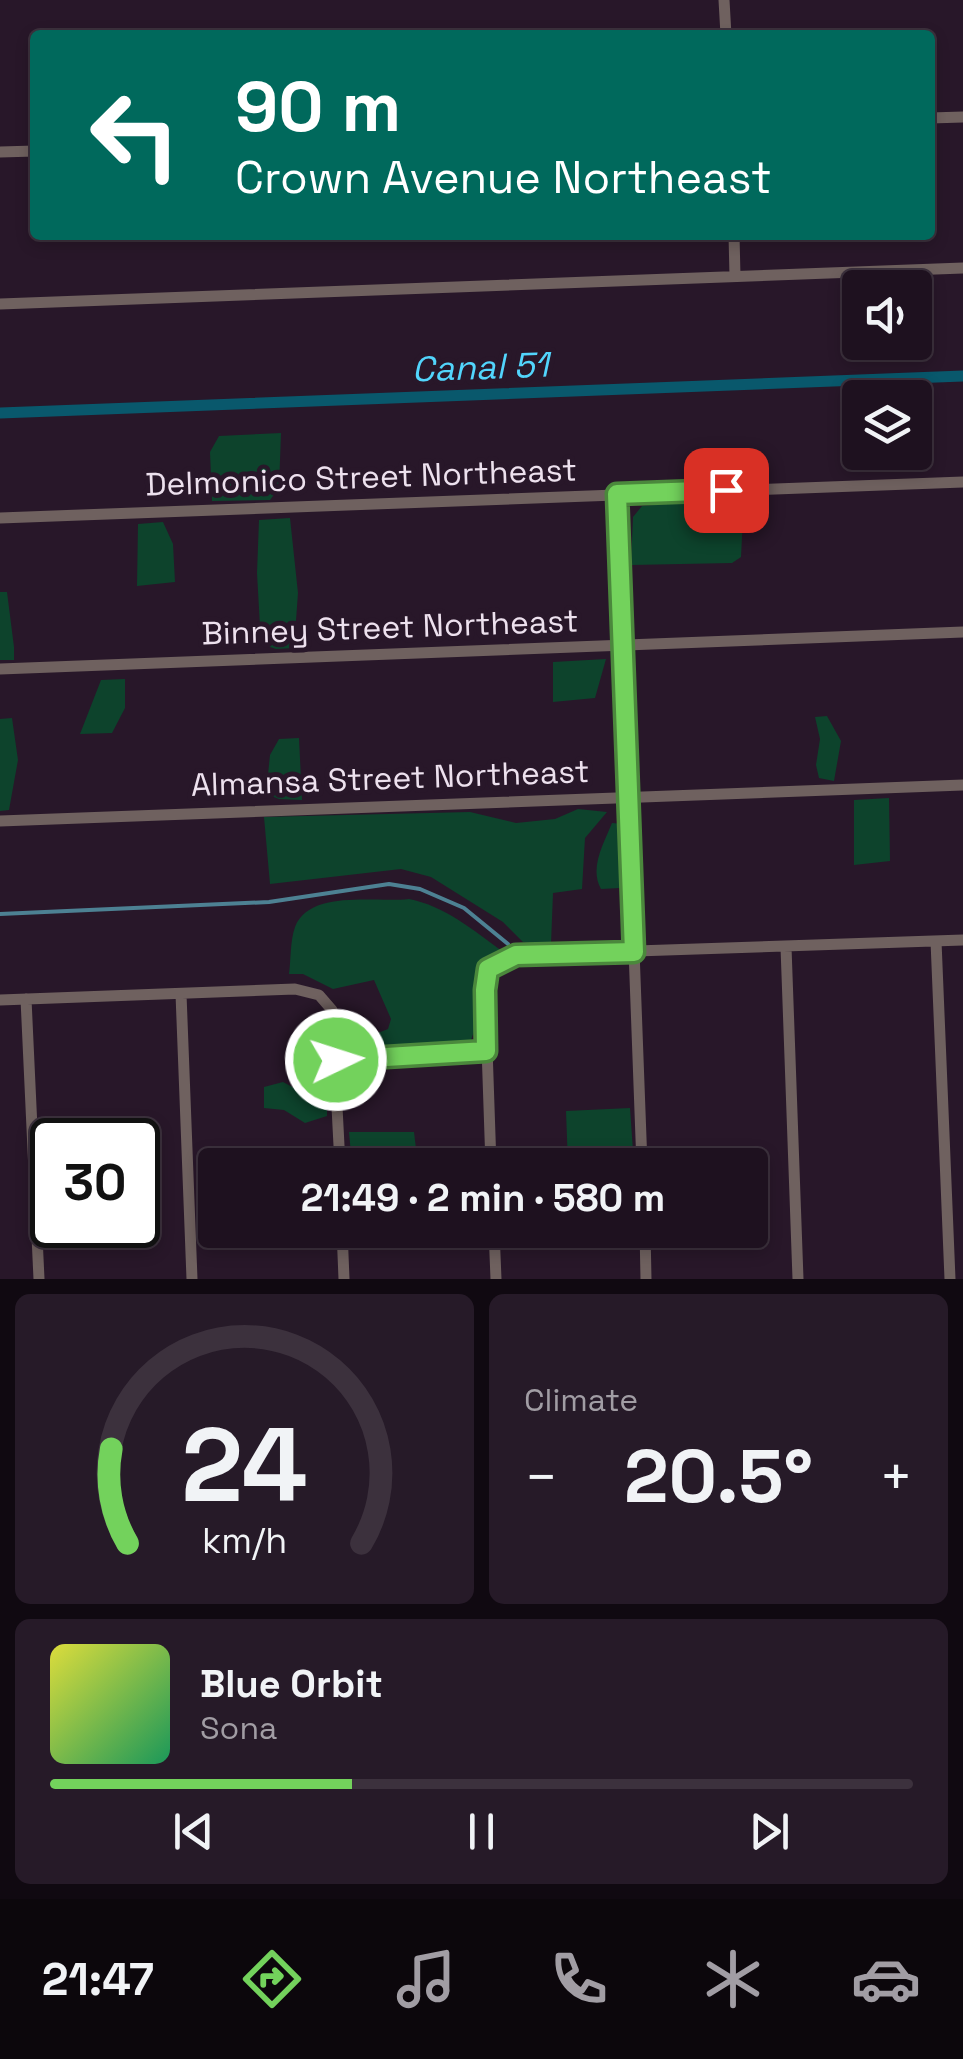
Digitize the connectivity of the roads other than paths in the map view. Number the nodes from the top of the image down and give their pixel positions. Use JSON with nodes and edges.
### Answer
{"nodes":[{"id":1,"x":724,"y":0,"type":"edge"},
{"id":2,"x":726,"y":30,"type":"edge"},
{"id":3,"x":963,"y":117,"type":"edge"},
{"id":4,"x":935,"y":118,"type":"edge"},
{"id":5,"x":30,"y":150,"type":"edge"},
{"id":6,"x":0,"y":152,"type":"edge"},
{"id":7,"x":734,"y":240,"type":"edge"},
{"id":8,"x":963,"y":268,"type":"edge"},
{"id":9,"x":735,"y":276,"type":"junction"},
{"id":10,"x":0,"y":304,"type":"edge"},
{"id":11,"x":963,"y":482,"type":"edge"},
{"id":12,"x":617,"y":494,"type":"junction"},
{"id":13,"x":0,"y":518,"type":"edge"},
{"id":14,"x":963,"y":632,"type":"edge"},
{"id":15,"x":622,"y":645,"type":"junction"},
{"id":16,"x":0,"y":669,"type":"edge"},
{"id":17,"x":963,"y":785,"type":"edge"},
{"id":18,"x":627,"y":797,"type":"junction"},
{"id":19,"x":0,"y":821,"type":"edge"},
{"id":20,"x":963,"y":940,"type":"edge"},
{"id":21,"x":936,"y":941,"type":"junction"},
{"id":22,"x":786,"y":947,"type":"junction"},
{"id":23,"x":634,"y":952,"type":"junction"},
{"id":24,"x":181,"y":994,"type":"junction"},
{"id":25,"x":26,"y":998,"type":"junction"},
{"id":26,"x":0,"y":1000,"type":"edge"},
{"id":27,"x":486,"y":1051,"type":"junction"},
{"id":28,"x":336,"y":1060,"type":"junction"},
{"id":29,"x":339,"y":1148,"type":"edge"},
{"id":30,"x":490,"y":1148,"type":"edge"},
{"id":31,"x":641,"y":1148,"type":"edge"},
{"id":32,"x":343,"y":1248,"type":"edge"},
{"id":33,"x":495,"y":1248,"type":"edge"},
{"id":34,"x":645,"y":1248,"type":"edge"},
{"id":35,"x":39,"y":1279,"type":"edge"},
{"id":36,"x":192,"y":1279,"type":"edge"},
{"id":37,"x":344,"y":1279,"type":"edge"},
{"id":38,"x":496,"y":1279,"type":"edge"},
{"id":39,"x":646,"y":1279,"type":"edge"},
{"id":40,"x":798,"y":1279,"type":"edge"},
{"id":41,"x":950,"y":1279,"type":"edge"}],
"edges":[{"from":1,"to":2,"type":"street"},
{"from":3,"to":4,"type":"street"},
{"from":5,"to":6,"type":"street"},
{"from":7,"to":9,"type":"street"},
{"from":8,"to":9,"type":"street"},
{"from":9,"to":10,"type":"street"},
{"from":11,"to":12,"type":"street","name":"Delmonico Street Northeast"},
{"from":12,"to":13,"type":"street","name":"Delmonico Street Northeast"},
{"from":12,"to":15,"type":"street"},
{"from":14,"to":15,"type":"street","name":"Binney Street Northeast"},
{"from":15,"to":16,"type":"street","name":"Binney Street Northeast"},
{"from":15,"to":18,"type":"street"},
{"from":17,"to":18,"type":"street","name":"Almansa Street Northeast"},
{"from":18,"to":19,"type":"street","name":"Almansa Street Northeast"},
{"from":18,"to":23,"type":"street"},
{"from":20,"to":21,"type":"street"},
{"from":21,"to":22,"type":"street"},
{"from":21,"to":41,"type":"street"},
{"from":22,"to":23,"type":"street"},
{"from":22,"to":40,"type":"street"},
{"from":23,"to":27,"type":"street"},
{"from":23,"to":31,"type":"street"},
{"from":24,"to":25,"type":"street"},
{"from":24,"to":28,"type":"street"},
{"from":24,"to":36,"type":"street"},
{"from":25,"to":26,"type":"street"},
{"from":25,"to":35,"type":"street"},
{"from":27,"to":28,"type":"street"},
{"from":27,"to":30,"type":"street"},
{"from":28,"to":29,"type":"street"},
{"from":32,"to":37,"type":"street"},
{"from":33,"to":38,"type":"street"},
{"from":34,"to":39,"type":"street"}]}
